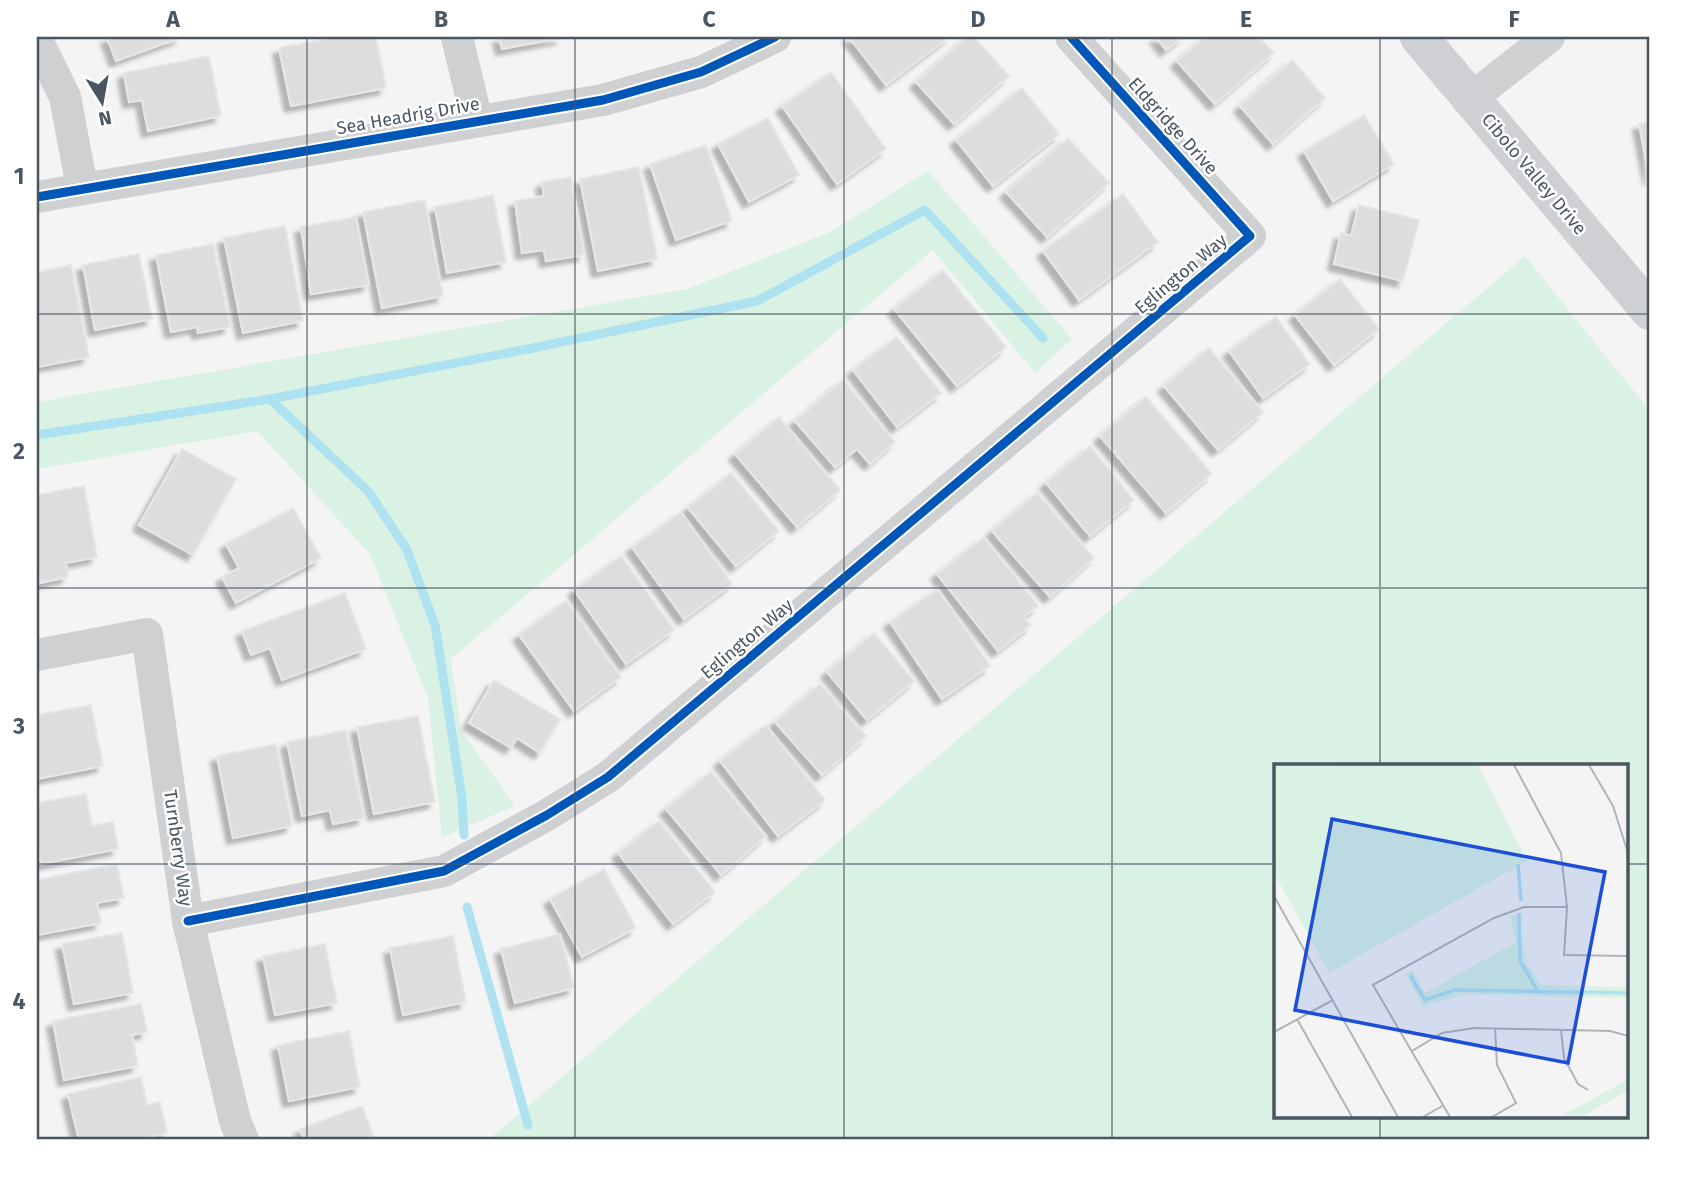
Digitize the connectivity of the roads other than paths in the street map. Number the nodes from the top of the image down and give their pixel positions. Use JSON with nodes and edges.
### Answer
{"nodes":[{"id":1,"x":457,"y":37,"type":"edge"},
{"id":2,"x":775,"y":37,"type":"edge"},
{"id":3,"x":1071,"y":37,"type":"edge"},
{"id":4,"x":1419,"y":37,"type":"edge"},
{"id":5,"x":1549,"y":37,"type":"edge"},
{"id":6,"x":37,"y":40,"type":"edge"},
{"id":7,"x":1470,"y":99,"type":"junction"},
{"id":8,"x":477,"y":121,"type":"junction"},
{"id":9,"x":82,"y":187,"type":"junction"},
{"id":10,"x":37,"y":197,"type":"edge"},
{"id":11,"x":1250,"y":236,"type":"joint"},
{"id":12,"x":1650,"y":311,"type":"edge"},
{"id":13,"x":37,"y":655,"type":"edge"},
{"id":14,"x":188,"y":921,"type":"junction"},
{"id":15,"x":243,"y":1140,"type":"edge"}],
"edges":[{"from":1,"to":8,"type":"street"},
{"from":2,"to":8,"type":"street","name":"Sea Headrig Drive"},
{"from":3,"to":11,"type":"street","name":"Eldgridge Drive"},
{"from":4,"to":7,"type":"main road","name":"Cibolo Valley Drive"},
{"from":5,"to":7,"type":"street"},
{"from":6,"to":9,"type":"street"},
{"from":7,"to":12,"type":"main road","name":"Cibolo Valley Drive"},
{"from":8,"to":9,"type":"street","name":"Sea Headrig Drive"},
{"from":9,"to":10,"type":"street","name":"Sea Headrig Drive"},
{"from":11,"to":14,"type":"street","name":"Eglington Way"},
{"from":13,"to":14,"type":"street","name":"Turnberry Way"},
{"from":14,"to":15,"type":"street","name":"Turnberry Way"}]}
